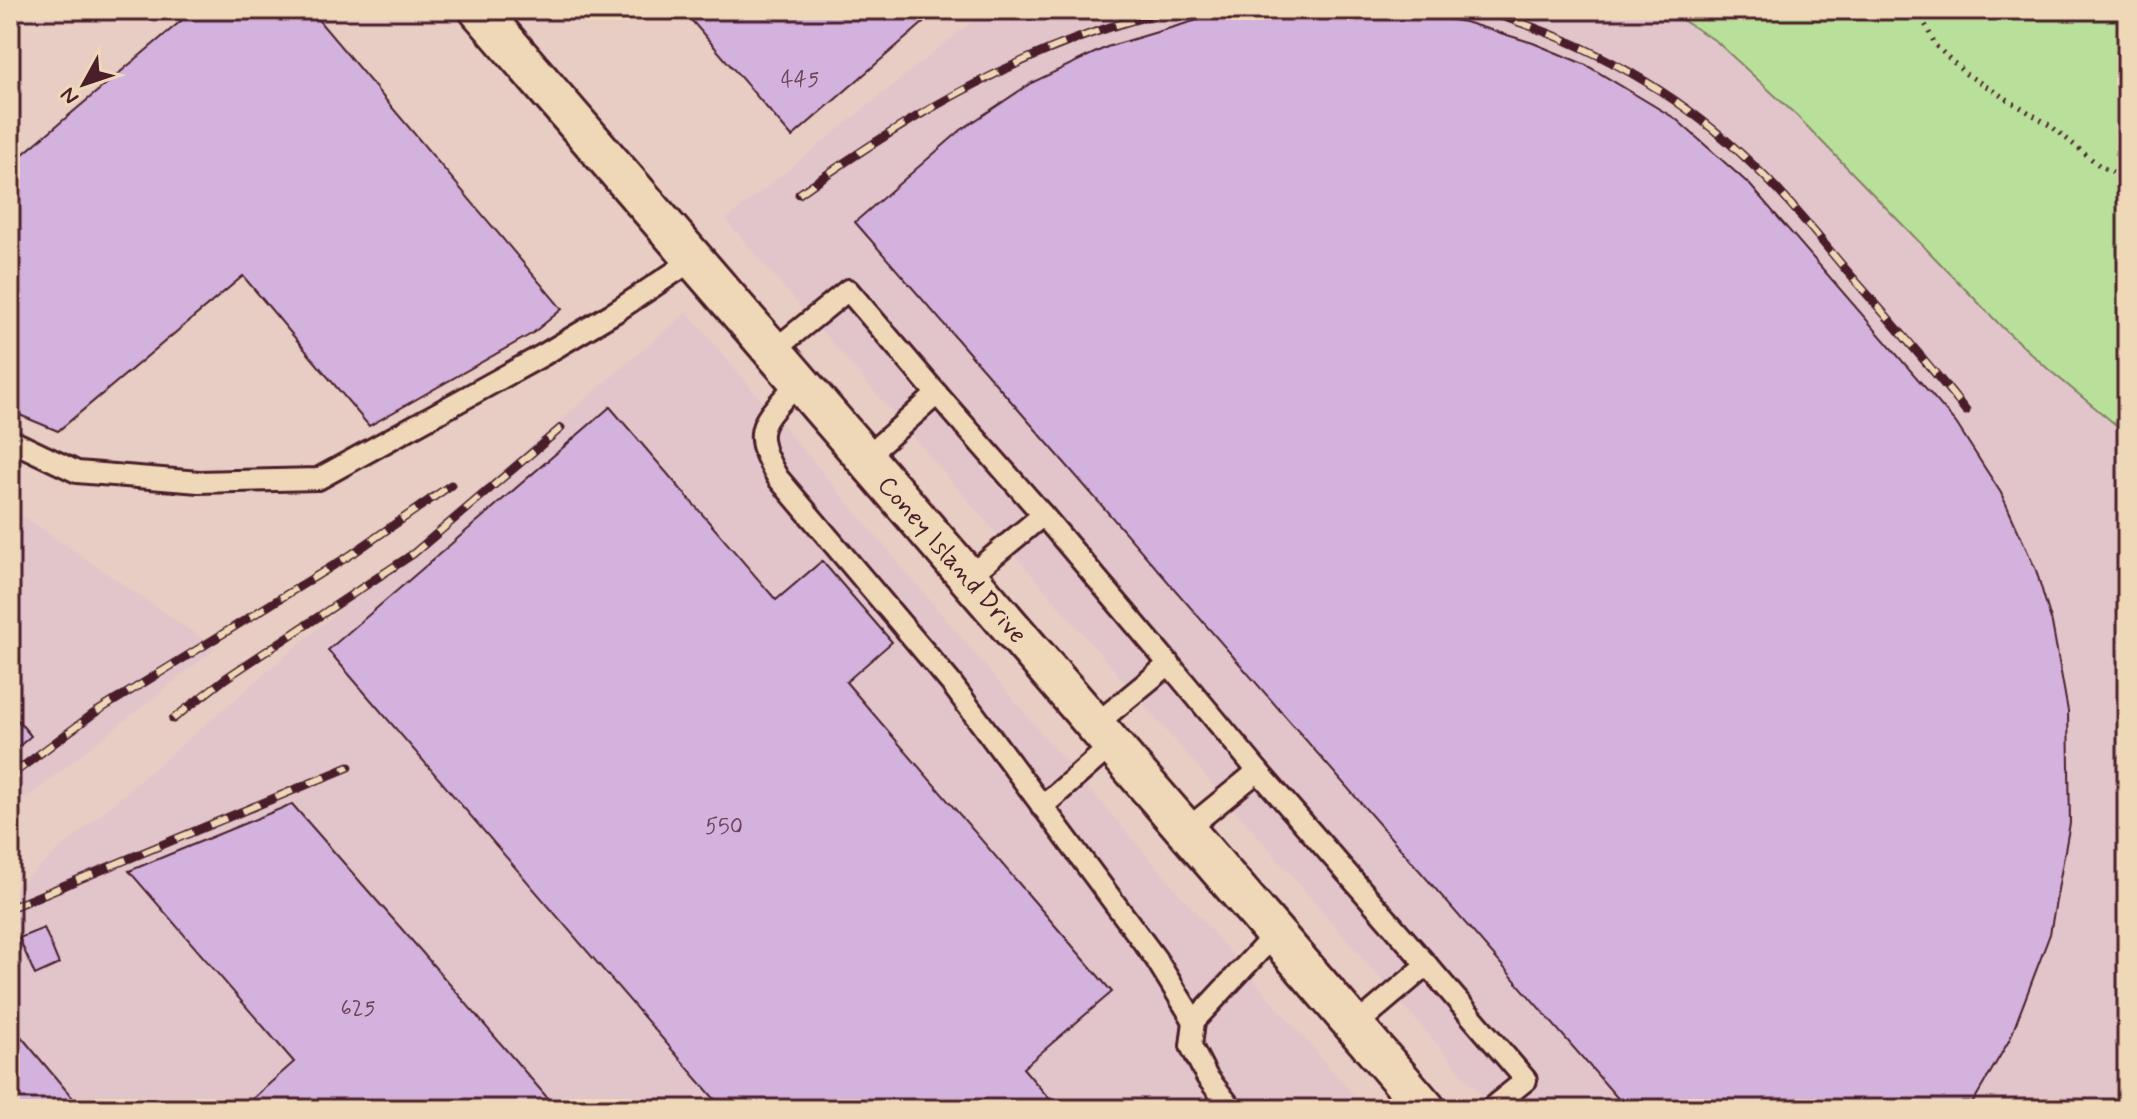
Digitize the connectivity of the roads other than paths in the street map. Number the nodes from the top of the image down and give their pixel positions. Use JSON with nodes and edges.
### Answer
{"nodes":[{"id":1,"x":479,"y":10,"type":"edge"},
{"id":2,"x":694,"y":259,"type":"junction"},
{"id":3,"x":773,"y":351,"type":"junction"},
{"id":4,"x":799,"y":381,"type":"junction"},
{"id":5,"x":937,"y":394,"type":"junction"},
{"id":6,"x":10,"y":440,"type":"edge"},
{"id":7,"x":865,"y":458,"type":"junction"},
{"id":8,"x":1043,"y":515,"type":"junction"},
{"id":9,"x":968,"y":577,"type":"junction"},
{"id":10,"x":1169,"y":664,"type":"junction"},
{"id":11,"x":1104,"y":735,"type":"junction"},
{"id":12,"x":1258,"y":771,"type":"junction"},
{"id":13,"x":1042,"y":807,"type":"junction"},
{"id":14,"x":1186,"y":830,"type":"junction"},
{"id":15,"x":1275,"y":934,"type":"junction"},
{"id":16,"x":1427,"y":965,"type":"junction"},
{"id":17,"x":1194,"y":1021,"type":"junction"},
{"id":18,"x":1355,"y":1026,"type":"junction"},
{"id":19,"x":1232,"y":1109,"type":"edge"},
{"id":20,"x":1426,"y":1109,"type":"edge"},
{"id":21,"x":1490,"y":1109,"type":"edge"}],
"edges":[{"from":1,"to":2,"type":"street","name":"Coney Island Drive"},
{"from":2,"to":3,"type":"street","name":"Coney Island Drive"},
{"from":2,"to":6,"type":"lane"},
{"from":3,"to":4,"type":"street","name":"Coney Island Drive"},
{"from":3,"to":5,"type":"lane"},
{"from":4,"to":7,"type":"street","name":"Coney Island Drive"},
{"from":4,"to":13,"type":"lane"},
{"from":5,"to":7,"type":"lane"},
{"from":5,"to":8,"type":"lane"},
{"from":7,"to":9,"type":"street","name":"Coney Island Drive"},
{"from":8,"to":9,"type":"lane"},
{"from":8,"to":10,"type":"lane"},
{"from":9,"to":11,"type":"street","name":"Coney Island Drive"},
{"from":10,"to":11,"type":"lane"},
{"from":10,"to":12,"type":"lane"},
{"from":11,"to":13,"type":"lane"},
{"from":11,"to":14,"type":"street","name":"Coney Island Drive"},
{"from":12,"to":14,"type":"lane"},
{"from":12,"to":16,"type":"lane"},
{"from":13,"to":17,"type":"lane"},
{"from":14,"to":15,"type":"street","name":"Coney Island Drive"},
{"from":15,"to":17,"type":"lane"},
{"from":15,"to":18,"type":"street","name":"Coney Island Drive"},
{"from":16,"to":18,"type":"lane"},
{"from":16,"to":21,"type":"lane"},
{"from":17,"to":19,"type":"lane"},
{"from":18,"to":20,"type":"street","name":"Coney Island Drive"}]}
